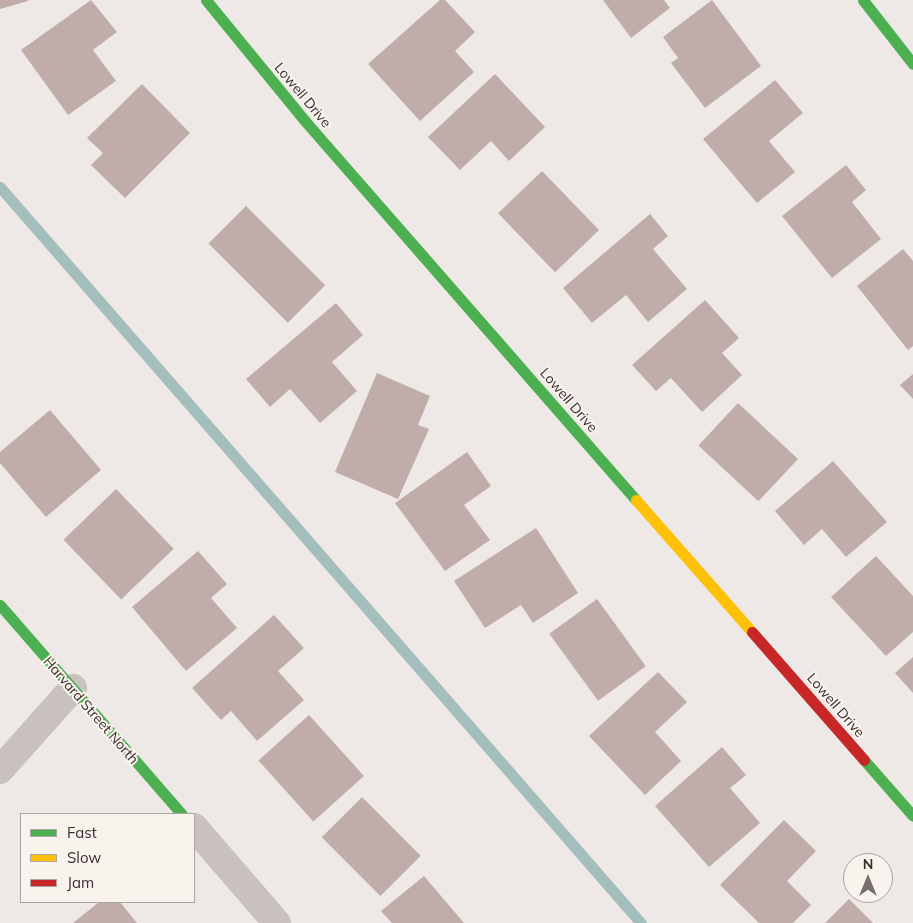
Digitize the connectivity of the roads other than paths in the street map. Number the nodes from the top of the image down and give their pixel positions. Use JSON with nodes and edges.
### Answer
{"nodes":[{"id":1,"x":206,"y":0,"type":"edge"},
{"id":2,"x":863,"y":0,"type":"edge"},
{"id":3,"x":913,"y":64,"type":"edge"},
{"id":4,"x":0,"y":605,"type":"edge"},
{"id":5,"x":73,"y":688,"type":"junction"},
{"id":6,"x":0,"y":770,"type":"edge"},
{"id":7,"x":181,"y":813,"type":"edge"},
{"id":8,"x":913,"y":816,"type":"edge"},
{"id":9,"x":195,"y":828,"type":"edge"},
{"id":10,"x":277,"y":923,"type":"edge"}],
"edges":[{"from":1,"to":8,"type":"street","name":"Lowell Drive"},
{"from":2,"to":3,"type":"street"},
{"from":4,"to":5,"type":"street","name":"Harvard Street North"},
{"from":5,"to":6,"type":"street"},
{"from":5,"to":7,"type":"street","name":"Harvard Street North"},
{"from":9,"to":10,"type":"street"}]}
